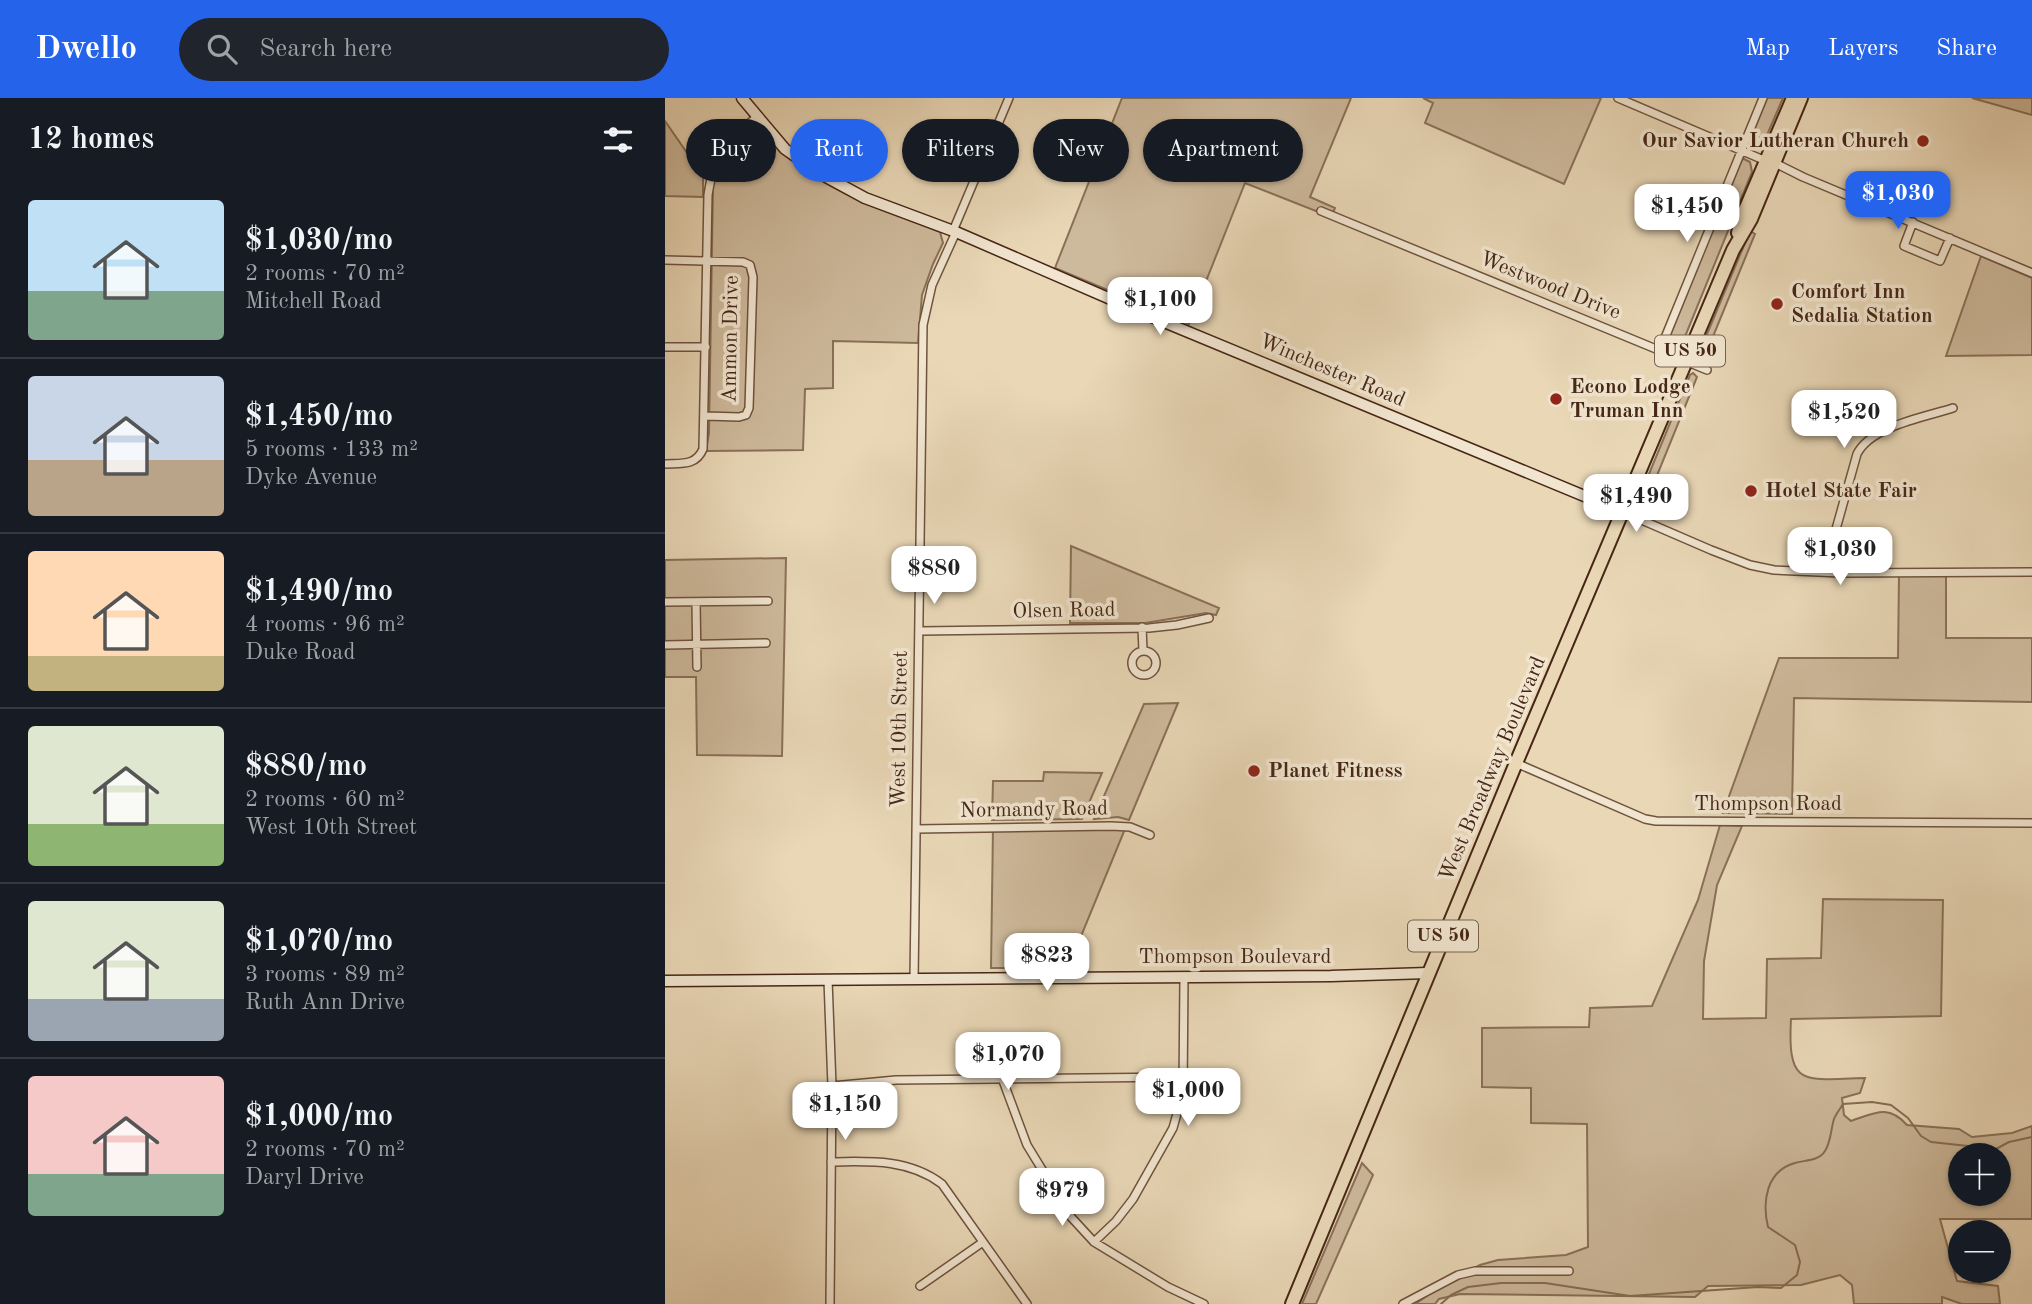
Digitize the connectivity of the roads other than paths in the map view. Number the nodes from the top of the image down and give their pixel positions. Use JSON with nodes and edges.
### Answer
{"nodes":[{"id":1,"x":743,"y":98,"type":"edge"},
{"id":2,"x":1009,"y":98,"type":"edge"},
{"id":3,"x":1618,"y":98,"type":"edge"},
{"id":4,"x":1762,"y":98,"type":"edge"},
{"id":5,"x":1793,"y":98,"type":"edge"},
{"id":6,"x":1801,"y":98,"type":"edge"},
{"id":7,"x":757,"y":117,"type":"junction"},
{"id":8,"x":1741,"y":149,"type":"junction"},
{"id":9,"x":1771,"y":162,"type":"junction"},
{"id":10,"x":1321,"y":211,"type":"dead end"},
{"id":11,"x":1913,"y":222,"type":"junction"},
{"id":12,"x":954,"y":232,"type":"junction"},
{"id":13,"x":1950,"y":238,"type":"junction"},
{"id":14,"x":665,"y":260,"type":"edge"},
{"id":15,"x":707,"y":260,"type":"junction"},
{"id":16,"x":2032,"y":273,"type":"edge"},
{"id":17,"x":665,"y":347,"type":"edge"},
{"id":18,"x":706,"y":347,"type":"junction"},
{"id":19,"x":1660,"y":350,"type":"junction"},
{"id":20,"x":1686,"y":360,"type":"junction"},
{"id":21,"x":1707,"y":370,"type":"dead end"},
{"id":22,"x":1953,"y":408,"type":"dead end"},
{"id":23,"x":705,"y":416,"type":"junction"},
{"id":24,"x":665,"y":464,"type":"edge"},
{"id":25,"x":1623,"y":512,"type":"junction"},
{"id":26,"x":1825,"y":572,"type":"junction"},
{"id":27,"x":2032,"y":572,"type":"edge"},
{"id":28,"x":768,"y":601,"type":"dead end"},
{"id":29,"x":696,"y":602,"type":"junction"},
{"id":30,"x":665,"y":603,"type":"edge"},
{"id":31,"x":1209,"y":618,"type":"dead end"},
{"id":32,"x":1142,"y":627,"type":"junction"},
{"id":33,"x":920,"y":631,"type":"junction"},
{"id":34,"x":766,"y":643,"type":"dead end"},
{"id":35,"x":697,"y":644,"type":"junction"},
{"id":36,"x":665,"y":645,"type":"edge"},
{"id":37,"x":1143,"y":651,"type":"dead end"},
{"id":38,"x":698,"y":667,"type":"dead end"},
{"id":39,"x":1516,"y":763,"type":"junction"},
{"id":40,"x":2032,"y":824,"type":"edge"},
{"id":41,"x":916,"y":829,"type":"junction"},
{"id":42,"x":1150,"y":835,"type":"dead end"},
{"id":43,"x":1428,"y":973,"type":"junction"},
{"id":44,"x":1184,"y":977,"type":"junction"},
{"id":45,"x":828,"y":980,"type":"junction"},
{"id":46,"x":913,"y":980,"type":"junction"},
{"id":47,"x":665,"y":981,"type":"edge"},
{"id":48,"x":1183,"y":1077,"type":"junction"},
{"id":49,"x":1002,"y":1078,"type":"junction"},
{"id":50,"x":832,"y":1086,"type":"junction"},
{"id":51,"x":831,"y":1162,"type":"junction"},
{"id":52,"x":983,"y":1242,"type":"junction"},
{"id":53,"x":1094,"y":1242,"type":"junction"},
{"id":54,"x":1569,"y":1271,"type":"dead end"},
{"id":55,"x":920,"y":1286,"type":"dead end"},
{"id":56,"x":1198,"y":1303,"type":"edge"},
{"id":57,"x":830,"y":1304,"type":"edge"},
{"id":58,"x":1027,"y":1304,"type":"edge"},
{"id":59,"x":1292,"y":1304,"type":"edge"},
{"id":60,"x":1403,"y":1304,"type":"edge"}],
"edges":[{"from":1,"to":7,"type":"street","name":"Winchester Road"},
{"from":2,"to":12,"type":"street","name":"West 10th Street"},
{"from":3,"to":8,"type":"street"},
{"from":4,"to":8,"type":"street"},
{"from":5,"to":9,"type":"highway","name":"West Broadway Boulevard","number":"US 50"},
{"from":6,"to":9,"type":"highway","name":"West Broadway Boulevard","number":"US 50"},
{"from":7,"to":12,"type":"street","name":"Winchester Road"},
{"from":7,"to":15,"type":"street"},
{"from":8,"to":9,"type":"street"},
{"from":8,"to":19,"type":"street"},
{"from":9,"to":11,"type":"street"},
{"from":9,"to":20,"type":"highway","name":"West Broadway Boulevard","number":"US 50"},
{"from":10,"to":19,"type":"street","name":"Westwood Drive"},
{"from":11,"to":13,"type":"street"},
{"from":11,"to":13,"type":"street"},
{"from":12,"to":25,"type":"street","name":"Winchester Road"},
{"from":12,"to":33,"type":"street","name":"West 10th Street"},
{"from":13,"to":16,"type":"street"},
{"from":14,"to":15,"type":"street"},
{"from":15,"to":18,"type":"street"},
{"from":15,"to":23,"type":"street","name":"Ammon Drive"},
{"from":17,"to":18,"type":"street"},
{"from":18,"to":23,"type":"street"},
{"from":19,"to":20,"type":"street","name":"Westwood Drive"},
{"from":20,"to":21,"type":"street","name":"Westwood Drive"},
{"from":20,"to":25,"type":"highway","name":"West Broadway Boulevard","number":"US 50"},
{"from":22,"to":26,"type":"street"},
{"from":23,"to":24,"type":"street"},
{"from":25,"to":26,"type":"street"},
{"from":25,"to":39,"type":"highway","name":"West Broadway Boulevard","number":"US 50"},
{"from":26,"to":27,"type":"street"},
{"from":28,"to":29,"type":"street"},
{"from":29,"to":30,"type":"street"},
{"from":29,"to":35,"type":"street"},
{"from":31,"to":32,"type":"street","name":"Olsen Road"},
{"from":32,"to":33,"type":"street","name":"Olsen Road"},
{"from":32,"to":37,"type":"street"},
{"from":33,"to":41,"type":"street","name":"West 10th Street"},
{"from":34,"to":35,"type":"street"},
{"from":35,"to":36,"type":"street"},
{"from":35,"to":38,"type":"street"},
{"from":39,"to":40,"type":"street","name":"Thompson Road"},
{"from":39,"to":43,"type":"highway","name":"West Broadway Boulevard","number":"US 50"},
{"from":41,"to":42,"type":"street","name":"Normandy Road"},
{"from":41,"to":46,"type":"street","name":"West 10th Street"},
{"from":43,"to":44,"type":"street","name":"Thompson Boulevard"},
{"from":43,"to":59,"type":"highway","name":"West Broadway Boulevard","number":"US 50"},
{"from":44,"to":46,"type":"street","name":"Thompson Boulevard"},
{"from":44,"to":48,"type":"street"},
{"from":45,"to":46,"type":"street","name":"Thompson Boulevard"},
{"from":45,"to":47,"type":"street","name":"Thompson Boulevard"},
{"from":45,"to":50,"type":"street"},
{"from":48,"to":49,"type":"street"},
{"from":48,"to":53,"type":"street"},
{"from":49,"to":50,"type":"street"},
{"from":49,"to":53,"type":"street"},
{"from":50,"to":51,"type":"street"},
{"from":51,"to":52,"type":"street"},
{"from":51,"to":57,"type":"street"},
{"from":52,"to":55,"type":"street"},
{"from":52,"to":58,"type":"street"},
{"from":53,"to":56,"type":"street"},
{"from":54,"to":60,"type":"street"}]}
